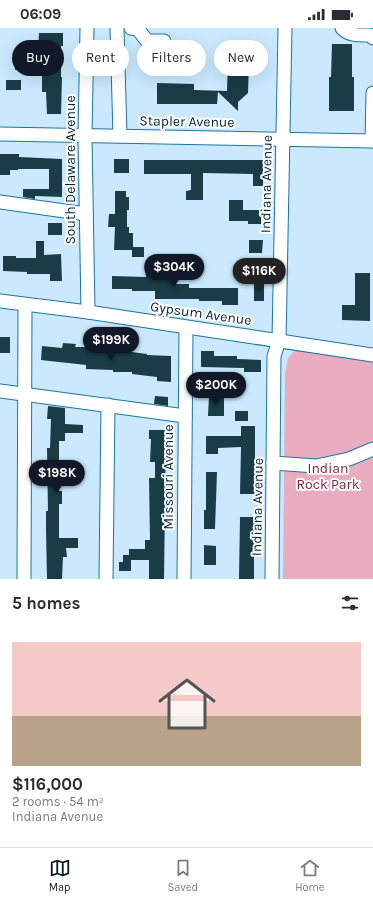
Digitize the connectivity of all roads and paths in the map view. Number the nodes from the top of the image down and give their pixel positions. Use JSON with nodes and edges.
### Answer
{"nodes":[{"id":1,"x":87,"y":28,"type":"edge"},
{"id":2,"x":117,"y":28,"type":"edge"},
{"id":3,"x":131,"y":28,"type":"edge"},
{"id":4,"x":285,"y":28,"type":"edge"},
{"id":5,"x":342,"y":28,"type":"edge"},
{"id":6,"x":373,"y":38,"type":"edge"},
{"id":7,"x":146,"y":40,"type":"edge"},
{"id":8,"x":373,"y":93,"type":"edge"},
{"id":9,"x":0,"y":134,"type":"edge"},
{"id":10,"x":85,"y":136,"type":"junction"},
{"id":11,"x":120,"y":136,"type":"junction"},
{"id":12,"x":283,"y":139,"type":"junction"},
{"id":13,"x":372,"y":141,"type":"edge"},
{"id":14,"x":0,"y":202,"type":"edge"},
{"id":15,"x":86,"y":214,"type":"junction"},
{"id":16,"x":0,"y":301,"type":"edge"},
{"id":17,"x":25,"y":305,"type":"junction"},
{"id":18,"x":88,"y":312,"type":"junction"},
{"id":19,"x":186,"y":328,"type":"junction"},
{"id":20,"x":279,"y":340,"type":"junction"},
{"id":21,"x":373,"y":355,"type":"edge"},
{"id":22,"x":0,"y":391,"type":"edge"},
{"id":23,"x":25,"y":394,"type":"junction"},
{"id":24,"x":108,"y":405,"type":"junction"},
{"id":25,"x":185,"y":416,"type":"junction"},
{"id":26,"x":373,"y":450,"type":"edge"},
{"id":27,"x":273,"y":463,"type":"junction"},
{"id":28,"x":24,"y":579,"type":"edge"},
{"id":29,"x":106,"y":579,"type":"edge"},
{"id":30,"x":184,"y":579,"type":"edge"},
{"id":31,"x":272,"y":579,"type":"edge"}],
"edges":[{"from":1,"to":10,"type":"street","name":"South Delaware Avenue"},
{"from":2,"to":11,"type":"street"},
{"from":3,"to":7,"type":"street"},
{"from":4,"to":12,"type":"street","name":"Indiana Avenue"},
{"from":5,"to":6,"type":"street"},
{"from":8,"to":13,"type":"street"},
{"from":9,"to":10,"type":"street","name":"Stapler Avenue"},
{"from":10,"to":11,"type":"street","name":"Stapler Avenue"},
{"from":10,"to":15,"type":"street","name":"South Delaware Avenue"},
{"from":11,"to":12,"type":"street","name":"Stapler Avenue"},
{"from":12,"to":13,"type":"street","name":"Stapler Avenue"},
{"from":12,"to":20,"type":"street","name":"Indiana Avenue"},
{"from":14,"to":15,"type":"street"},
{"from":15,"to":18,"type":"street","name":"South Delaware Avenue"},
{"from":16,"to":17,"type":"street","name":"Gypsum Avenue"},
{"from":17,"to":18,"type":"street","name":"Gypsum Avenue"},
{"from":17,"to":23,"type":"street"},
{"from":18,"to":19,"type":"street","name":"Gypsum Avenue"},
{"from":19,"to":20,"type":"street","name":"Gypsum Avenue"},
{"from":19,"to":25,"type":"street","name":"Missouri Avenue"},
{"from":20,"to":21,"type":"street","name":"Gypsum Avenue"},
{"from":20,"to":27,"type":"street","name":"Indiana Avenue"},
{"from":22,"to":23,"type":"street"},
{"from":23,"to":24,"type":"street"},
{"from":23,"to":28,"type":"street"},
{"from":24,"to":25,"type":"street"},
{"from":24,"to":29,"type":"street"},
{"from":25,"to":30,"type":"street","name":"Missouri Avenue"},
{"from":26,"to":27,"type":"street"},
{"from":27,"to":31,"type":"street","name":"Indiana Avenue"}]}
